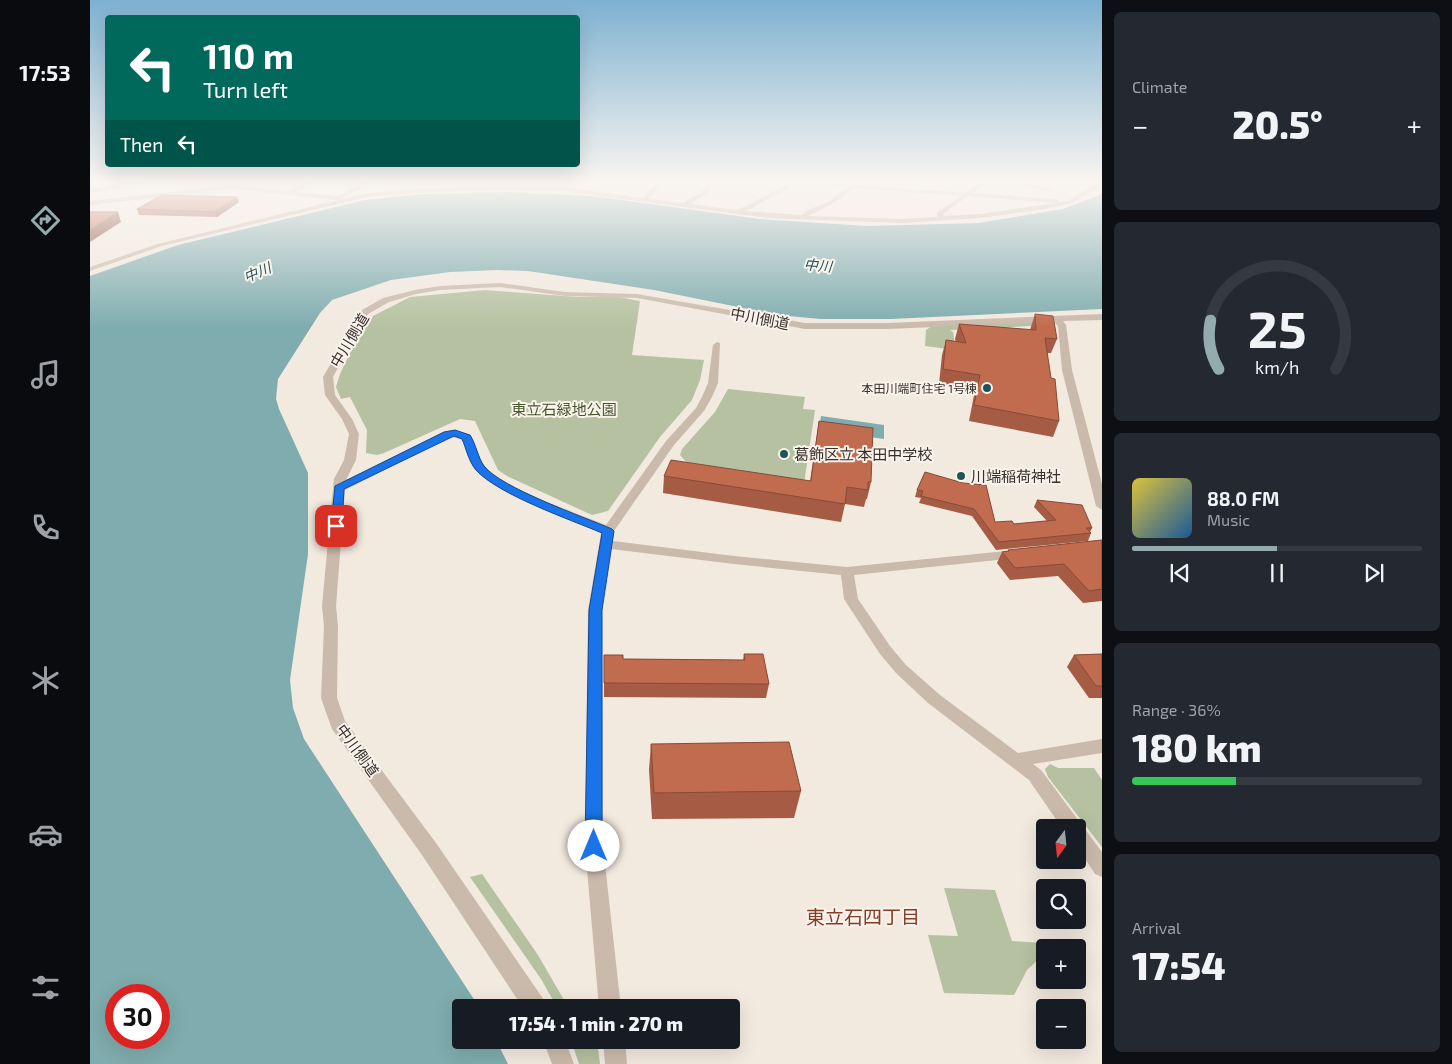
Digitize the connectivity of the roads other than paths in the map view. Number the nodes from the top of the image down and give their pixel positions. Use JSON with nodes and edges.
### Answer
{"nodes":[{"id":1,"x":229,"y":229,"type":"edge"},
{"id":2,"x":90,"y":269,"type":"edge"},
{"id":3,"x":1102,"y":317,"type":"edge"},
{"id":4,"x":1056,"y":319,"type":"junction"},
{"id":5,"x":717,"y":345,"type":"dead end"},
{"id":6,"x":350,"y":460,"type":"junction"},
{"id":7,"x":391,"y":461,"type":"junction"},
{"id":8,"x":339,"y":488,"type":"junction"},
{"id":9,"x":1102,"y":506,"type":"edge"},
{"id":10,"x":607,"y":538,"type":"junction"},
{"id":11,"x":1033,"y":552,"type":"edge"},
{"id":12,"x":848,"y":571,"type":"junction"},
{"id":13,"x":1102,"y":746,"type":"edge"},
{"id":14,"x":1016,"y":760,"type":"junction"},
{"id":15,"x":1067,"y":819,"type":"edge"},
{"id":16,"x":1086,"y":845,"type":"edge"},
{"id":17,"x":1102,"y":868,"type":"edge"},
{"id":18,"x":530,"y":999,"type":"edge"},
{"id":19,"x":609,"y":999,"type":"edge"},
{"id":20,"x":557,"y":1049,"type":"edge"},
{"id":21,"x":615,"y":1049,"type":"edge"},
{"id":22,"x":563,"y":1064,"type":"edge"},
{"id":23,"x":616,"y":1064,"type":"edge"}],
"edges":[{"from":1,"to":2,"type":"street"},
{"from":3,"to":4,"type":"street","name":"中川側道"},
{"from":4,"to":6,"type":"street","name":"中川側道"},
{"from":4,"to":9,"type":"street"},
{"from":5,"to":10,"type":"street"},
{"from":6,"to":7,"type":"street"},
{"from":6,"to":8,"type":"street","name":"中川側道"},
{"from":7,"to":8,"type":"street"},
{"from":7,"to":10,"type":"street"},
{"from":8,"to":18,"type":"street","name":"中川側道"},
{"from":10,"to":12,"type":"street"},
{"from":10,"to":19,"type":"street"},
{"from":11,"to":12,"type":"street"},
{"from":12,"to":14,"type":"street"},
{"from":13,"to":14,"type":"street"},
{"from":14,"to":15,"type":"street"},
{"from":16,"to":17,"type":"street"},
{"from":20,"to":22,"type":"street"},
{"from":21,"to":23,"type":"street"}]}
